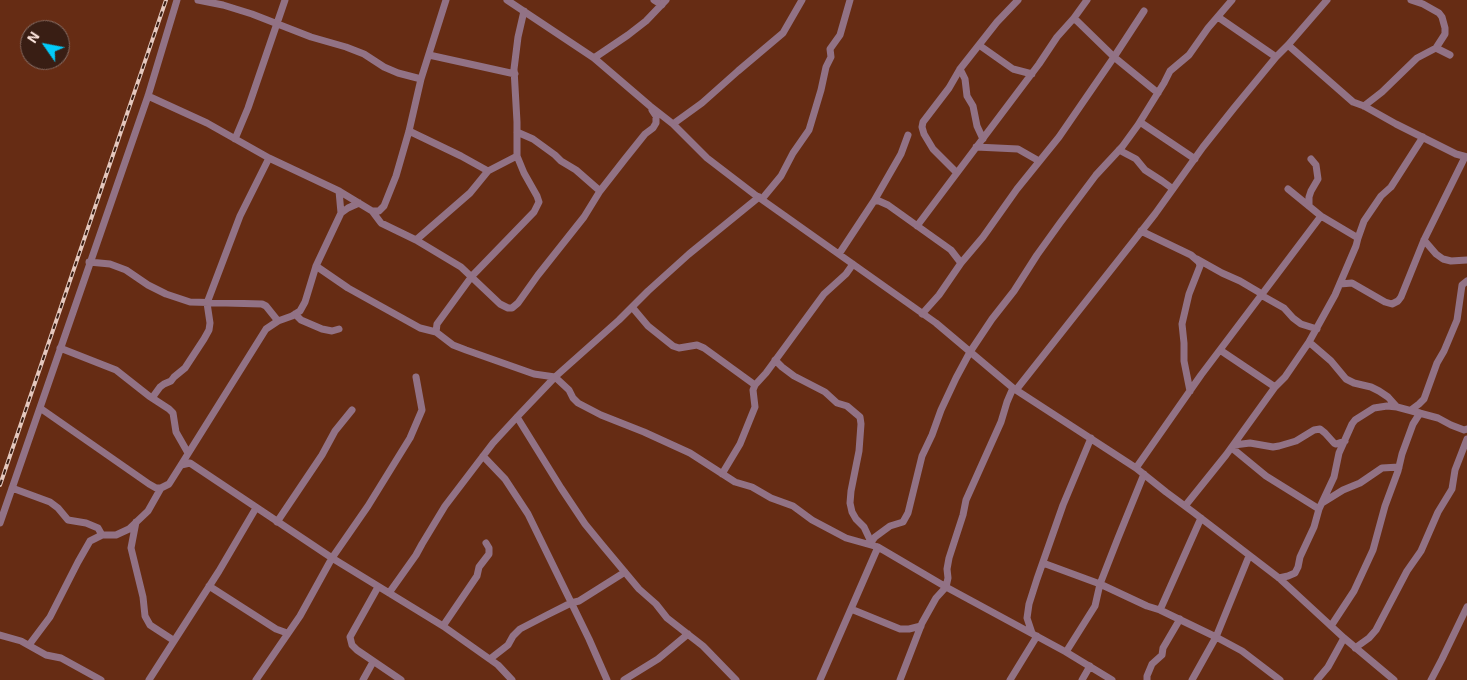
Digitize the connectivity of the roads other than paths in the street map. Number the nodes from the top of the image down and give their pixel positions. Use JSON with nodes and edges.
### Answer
{"nodes":[{"id":1,"x":176,"y":0,"type":"edge"},
{"id":2,"x":198,"y":0,"type":"edge"},
{"id":3,"x":285,"y":0,"type":"edge"},
{"id":4,"x":446,"y":0,"type":"edge"},
{"id":5,"x":507,"y":0,"type":"edge"},
{"id":6,"x":654,"y":0,"type":"edge"},
{"id":7,"x":802,"y":0,"type":"edge"},
{"id":8,"x":850,"y":0,"type":"edge"},
{"id":9,"x":1018,"y":0,"type":"edge"},
{"id":10,"x":1232,"y":0,"type":"edge"},
{"id":11,"x":1411,"y":0,"type":"edge"},
{"id":12,"x":1325,"y":1,"type":"edge"},
{"id":13,"x":1084,"y":2,"type":"edge"},
{"id":14,"x":664,"y":3,"type":"edge"},
{"id":15,"x":522,"y":6,"type":"edge"},
{"id":16,"x":1144,"y":11,"type":"dead end"},
{"id":17,"x":1218,"y":17,"type":"junction"},
{"id":18,"x":1074,"y":18,"type":"junction"},
{"id":19,"x":278,"y":24,"type":"junction"},
{"id":20,"x":979,"y":45,"type":"junction"},
{"id":21,"x":1288,"y":46,"type":"junction"},
{"id":22,"x":1436,"y":48,"type":"junction"},
{"id":23,"x":429,"y":55,"type":"junction"},
{"id":24,"x":1450,"y":55,"type":"dead end"},
{"id":25,"x":1114,"y":57,"type":"junction"},
{"id":26,"x":1276,"y":57,"type":"junction"},
{"id":27,"x":594,"y":58,"type":"junction"},
{"id":28,"x":960,"y":69,"type":"junction"},
{"id":29,"x":515,"y":74,"type":"junction"},
{"id":30,"x":1032,"y":74,"type":"junction"},
{"id":31,"x":422,"y":79,"type":"junction"},
{"id":32,"x":1158,"y":93,"type":"junction"},
{"id":33,"x":148,"y":96,"type":"junction"},
{"id":34,"x":650,"y":106,"type":"junction"},
{"id":35,"x":1364,"y":106,"type":"junction"},
{"id":36,"x":1140,"y":122,"type":"junction"},
{"id":37,"x":673,"y":124,"type":"junction"},
{"id":38,"x":409,"y":132,"type":"junction"},
{"id":39,"x":518,"y":132,"type":"junction"},
{"id":40,"x":908,"y":135,"type":"dead end"},
{"id":41,"x":1423,"y":137,"type":"junction"},
{"id":42,"x":983,"y":138,"type":"junction"},
{"id":43,"x":235,"y":139,"type":"junction"},
{"id":44,"x":976,"y":147,"type":"junction"},
{"id":45,"x":1119,"y":150,"type":"junction"},
{"id":46,"x":518,"y":156,"type":"junction"},
{"id":47,"x":1466,"y":157,"type":"edge"},
{"id":48,"x":269,"y":158,"type":"junction"},
{"id":49,"x":1195,"y":158,"type":"junction"},
{"id":50,"x":1311,"y":159,"type":"dead end"},
{"id":51,"x":1039,"y":162,"type":"junction"},
{"id":52,"x":488,"y":170,"type":"junction"},
{"id":53,"x":956,"y":172,"type":"junction"},
{"id":54,"x":1172,"y":189,"type":"junction"},
{"id":55,"x":1288,"y":189,"type":"dead end"},
{"id":56,"x":339,"y":191,"type":"junction"},
{"id":57,"x":600,"y":192,"type":"junction"},
{"id":58,"x":760,"y":198,"type":"junction"},
{"id":59,"x":874,"y":201,"type":"junction"},
{"id":60,"x":359,"y":203,"type":"junction"},
{"id":61,"x":1309,"y":206,"type":"junction"},
{"id":62,"x":372,"y":211,"type":"junction"},
{"id":63,"x":342,"y":213,"type":"junction"},
{"id":64,"x":1320,"y":216,"type":"junction"},
{"id":65,"x":917,"y":226,"type":"junction"},
{"id":66,"x":1142,"y":232,"type":"junction"},
{"id":67,"x":1358,"y":238,"type":"junction"},
{"id":68,"x":416,"y":240,"type":"junction"},
{"id":69,"x":1424,"y":240,"type":"junction"},
{"id":70,"x":839,"y":254,"type":"junction"},
{"id":71,"x":1196,"y":259,"type":"junction"},
{"id":72,"x":1467,"y":260,"type":"edge"},
{"id":73,"x":89,"y":262,"type":"junction"},
{"id":74,"x":961,"y":263,"type":"junction"},
{"id":75,"x":853,"y":264,"type":"junction"},
{"id":76,"x":316,"y":266,"type":"junction"},
{"id":77,"x":472,"y":276,"type":"junction"},
{"id":78,"x":1467,"y":281,"type":"edge"},
{"id":79,"x":1340,"y":284,"type":"junction"},
{"id":80,"x":1262,"y":295,"type":"junction"},
{"id":81,"x":207,"y":303,"type":"junction"},
{"id":82,"x":632,"y":308,"type":"junction"},
{"id":83,"x":295,"y":314,"type":"junction"},
{"id":84,"x":922,"y":314,"type":"junction"},
{"id":85,"x":278,"y":320,"type":"junction"},
{"id":86,"x":1317,"y":328,"type":"junction"},
{"id":87,"x":339,"y":329,"type":"dead end"},
{"id":88,"x":436,"y":332,"type":"junction"},
{"id":89,"x":1309,"y":342,"type":"junction"},
{"id":90,"x":60,"y":348,"type":"junction"},
{"id":91,"x":1220,"y":350,"type":"junction"},
{"id":92,"x":970,"y":352,"type":"junction"},
{"id":93,"x":776,"y":360,"type":"junction"},
{"id":94,"x":416,"y":377,"type":"dead end"},
{"id":95,"x":555,"y":377,"type":"junction"},
{"id":96,"x":754,"y":385,"type":"junction"},
{"id":97,"x":1275,"y":387,"type":"junction"},
{"id":98,"x":1015,"y":389,"type":"junction"},
{"id":99,"x":1190,"y":391,"type":"junction"},
{"id":100,"x":152,"y":398,"type":"junction"},
{"id":101,"x":1397,"y":407,"type":"junction"},
{"id":102,"x":40,"y":408,"type":"junction"},
{"id":103,"x":352,"y":410,"type":"dead end"},
{"id":104,"x":1411,"y":410,"type":"junction"},
{"id":105,"x":1420,"y":413,"type":"junction"},
{"id":106,"x":517,"y":417,"type":"junction"},
{"id":107,"x":1467,"y":429,"type":"edge"},
{"id":108,"x":1091,"y":438,"type":"junction"},
{"id":109,"x":1467,"y":439,"type":"edge"},
{"id":110,"x":1345,"y":441,"type":"junction"},
{"id":111,"x":1233,"y":446,"type":"junction"},
{"id":112,"x":188,"y":453,"type":"junction"},
{"id":113,"x":483,"y":456,"type":"junction"},
{"id":114,"x":181,"y":465,"type":"junction"},
{"id":115,"x":1399,"y":467,"type":"junction"},
{"id":116,"x":1136,"y":468,"type":"junction"},
{"id":117,"x":722,"y":474,"type":"junction"},
{"id":118,"x":1144,"y":474,"type":"junction"},
{"id":119,"x":12,"y":488,"type":"junction"},
{"id":120,"x":161,"y":488,"type":"junction"},
{"id":121,"x":1185,"y":506,"type":"junction"},
{"id":122,"x":1320,"y":506,"type":"junction"},
{"id":123,"x":256,"y":508,"type":"junction"},
{"id":124,"x":1201,"y":518,"type":"junction"},
{"id":125,"x":136,"y":522,"type":"junction"},
{"id":126,"x":277,"y":522,"type":"junction"},
{"id":127,"x":0,"y":523,"type":"edge"},
{"id":128,"x":102,"y":535,"type":"junction"},
{"id":129,"x":486,"y":543,"type":"dead end"},
{"id":130,"x":875,"y":546,"type":"junction"},
{"id":131,"x":1249,"y":556,"type":"junction"},
{"id":132,"x":332,"y":558,"type":"junction"},
{"id":133,"x":1043,"y":563,"type":"junction"},
{"id":134,"x":625,"y":572,"type":"junction"},
{"id":135,"x":1278,"y":578,"type":"junction"},
{"id":136,"x":1100,"y":584,"type":"junction"},
{"id":137,"x":209,"y":586,"type":"junction"},
{"id":138,"x":378,"y":587,"type":"junction"},
{"id":139,"x":946,"y":587,"type":"junction"},
{"id":140,"x":389,"y":593,"type":"junction"},
{"id":141,"x":571,"y":603,"type":"junction"},
{"id":142,"x":1467,"y":607,"type":"edge"},
{"id":143,"x":851,"y":609,"type":"junction"},
{"id":144,"x":1160,"y":610,"type":"junction"},
{"id":145,"x":1180,"y":619,"type":"junction"},
{"id":146,"x":443,"y":626,"type":"junction"},
{"id":147,"x":921,"y":626,"type":"junction"},
{"id":148,"x":1332,"y":626,"type":"junction"},
{"id":149,"x":287,"y":633,"type":"junction"},
{"id":150,"x":688,"y":634,"type":"junction"},
{"id":151,"x":1035,"y":634,"type":"junction"},
{"id":152,"x":0,"y":635,"type":"edge"},
{"id":153,"x":1216,"y":637,"type":"junction"},
{"id":154,"x":1344,"y":638,"type":"junction"},
{"id":155,"x":173,"y":640,"type":"junction"},
{"id":156,"x":28,"y":645,"type":"junction"},
{"id":157,"x":1355,"y":648,"type":"junction"},
{"id":158,"x":1066,"y":652,"type":"junction"},
{"id":159,"x":490,"y":659,"type":"junction"},
{"id":160,"x":373,"y":662,"type":"junction"},
{"id":161,"x":1090,"y":666,"type":"junction"},
{"id":162,"x":101,"y":680,"type":"edge"},
{"id":163,"x":149,"y":680,"type":"edge"},
{"id":164,"x":256,"y":680,"type":"edge"},
{"id":165,"x":363,"y":680,"type":"edge"},
{"id":166,"x":401,"y":680,"type":"edge"},
{"id":167,"x":512,"y":680,"type":"edge"},
{"id":168,"x":607,"y":680,"type":"edge"},
{"id":169,"x":624,"y":680,"type":"edge"},
{"id":170,"x":736,"y":680,"type":"edge"},
{"id":171,"x":820,"y":680,"type":"edge"},
{"id":172,"x":901,"y":680,"type":"edge"},
{"id":173,"x":1010,"y":680,"type":"edge"},
{"id":174,"x":1082,"y":680,"type":"edge"},
{"id":175,"x":1112,"y":680,"type":"edge"},
{"id":176,"x":1146,"y":680,"type":"edge"},
{"id":177,"x":1192,"y":680,"type":"edge"},
{"id":178,"x":1280,"y":680,"type":"edge"},
{"id":179,"x":1317,"y":680,"type":"edge"},
{"id":180,"x":1394,"y":680,"type":"edge"},
{"id":181,"x":1431,"y":680,"type":"edge"}],
"edges":[{"from":1,"to":33,"type":"street"},
{"from":2,"to":19,"type":"street"},
{"from":3,"to":19,"type":"street"},
{"from":4,"to":23,"type":"street"},
{"from":5,"to":15,"type":"street"},
{"from":6,"to":14,"type":"street"},
{"from":7,"to":37,"type":"street"},
{"from":8,"to":58,"type":"street"},
{"from":9,"to":20,"type":"street"},
{"from":10,"to":17,"type":"street"},
{"from":11,"to":22,"type":"street"},
{"from":12,"to":21,"type":"street"},
{"from":13,"to":18,"type":"street"},
{"from":14,"to":27,"type":"street"},
{"from":15,"to":27,"type":"street"},
{"from":15,"to":29,"type":"street"},
{"from":16,"to":25,"type":"street"},
{"from":17,"to":26,"type":"street"},
{"from":17,"to":32,"type":"street"},
{"from":18,"to":25,"type":"street"},
{"from":18,"to":30,"type":"street"},
{"from":19,"to":31,"type":"street"},
{"from":19,"to":43,"type":"street"},
{"from":20,"to":28,"type":"street"},
{"from":20,"to":30,"type":"street"},
{"from":21,"to":26,"type":"street"},
{"from":21,"to":35,"type":"street"},
{"from":22,"to":24,"type":"street"},
{"from":22,"to":35,"type":"street"},
{"from":23,"to":29,"type":"street"},
{"from":23,"to":31,"type":"street"},
{"from":25,"to":32,"type":"street"},
{"from":25,"to":51,"type":"street"},
{"from":26,"to":49,"type":"street"},
{"from":27,"to":34,"type":"street"},
{"from":28,"to":42,"type":"street"},
{"from":28,"to":53,"type":"street"},
{"from":29,"to":39,"type":"street"},
{"from":30,"to":42,"type":"street"},
{"from":31,"to":38,"type":"street"},
{"from":32,"to":36,"type":"street"},
{"from":33,"to":43,"type":"street"},
{"from":33,"to":73,"type":"street"},
{"from":34,"to":37,"type":"street"},
{"from":34,"to":57,"type":"street"},
{"from":35,"to":41,"type":"street"},
{"from":36,"to":45,"type":"street"},
{"from":36,"to":49,"type":"street"},
{"from":37,"to":58,"type":"street"},
{"from":38,"to":52,"type":"street"},
{"from":38,"to":62,"type":"street"},
{"from":39,"to":46,"type":"street"},
{"from":39,"to":57,"type":"street"},
{"from":40,"to":59,"type":"street"},
{"from":41,"to":47,"type":"street"},
{"from":41,"to":67,"type":"street"},
{"from":42,"to":44,"type":"street"},
{"from":43,"to":48,"type":"street"},
{"from":44,"to":51,"type":"street"},
{"from":44,"to":53,"type":"street"},
{"from":45,"to":54,"type":"street"},
{"from":45,"to":92,"type":"street"},
{"from":46,"to":52,"type":"street"},
{"from":46,"to":77,"type":"street"},
{"from":47,"to":69,"type":"street"},
{"from":48,"to":56,"type":"street"},
{"from":48,"to":81,"type":"street"},
{"from":49,"to":54,"type":"street"},
{"from":50,"to":61,"type":"street"},
{"from":51,"to":74,"type":"street"},
{"from":52,"to":68,"type":"street"},
{"from":53,"to":65,"type":"street"},
{"from":54,"to":66,"type":"street"},
{"from":55,"to":61,"type":"street"},
{"from":56,"to":60,"type":"street"},
{"from":56,"to":63,"type":"street"},
{"from":57,"to":77,"type":"street"},
{"from":58,"to":70,"type":"street"},
{"from":58,"to":82,"type":"street"},
{"from":59,"to":65,"type":"street"},
{"from":59,"to":70,"type":"street"},
{"from":60,"to":62,"type":"street"},
{"from":60,"to":63,"type":"street"},
{"from":61,"to":64,"type":"street"},
{"from":62,"to":68,"type":"street"},
{"from":63,"to":76,"type":"street"},
{"from":64,"to":67,"type":"street"},
{"from":64,"to":80,"type":"street"},
{"from":65,"to":74,"type":"street"},
{"from":66,"to":71,"type":"street"},
{"from":66,"to":98,"type":"street"},
{"from":67,"to":79,"type":"street"},
{"from":68,"to":77,"type":"street"},
{"from":69,"to":72,"type":"street"},
{"from":69,"to":79,"type":"street"},
{"from":70,"to":75,"type":"street"},
{"from":71,"to":80,"type":"street"},
{"from":71,"to":99,"type":"street"},
{"from":73,"to":81,"type":"street"},
{"from":73,"to":90,"type":"street"},
{"from":74,"to":84,"type":"street"},
{"from":75,"to":84,"type":"street"},
{"from":75,"to":93,"type":"street"},
{"from":76,"to":83,"type":"street"},
{"from":76,"to":88,"type":"street"},
{"from":77,"to":88,"type":"street"},
{"from":78,"to":104,"type":"street"},
{"from":79,"to":86,"type":"street"},
{"from":80,"to":86,"type":"street"},
{"from":80,"to":91,"type":"street"},
{"from":81,"to":85,"type":"street"},
{"from":81,"to":100,"type":"street"},
{"from":82,"to":95,"type":"street"},
{"from":82,"to":96,"type":"street"},
{"from":83,"to":85,"type":"street"},
{"from":83,"to":87,"type":"street"},
{"from":84,"to":92,"type":"street"},
{"from":85,"to":112,"type":"street"},
{"from":86,"to":89,"type":"street"},
{"from":88,"to":95,"type":"street"},
{"from":89,"to":97,"type":"street"},
{"from":89,"to":101,"type":"street"},
{"from":90,"to":100,"type":"street"},
{"from":90,"to":102,"type":"street"},
{"from":91,"to":97,"type":"street"},
{"from":91,"to":99,"type":"street"},
{"from":92,"to":98,"type":"street"},
{"from":92,"to":130,"type":"street"},
{"from":93,"to":96,"type":"street"},
{"from":93,"to":130,"type":"street"},
{"from":94,"to":132,"type":"street"},
{"from":95,"to":106,"type":"street"},
{"from":95,"to":117,"type":"street"},
{"from":96,"to":117,"type":"street"},
{"from":97,"to":111,"type":"street"},
{"from":98,"to":108,"type":"street"},
{"from":98,"to":139,"type":"street"},
{"from":99,"to":116,"type":"street"},
{"from":100,"to":112,"type":"street"},
{"from":101,"to":104,"type":"street"},
{"from":101,"to":110,"type":"street"},
{"from":102,"to":119,"type":"street"},
{"from":102,"to":120,"type":"street"},
{"from":103,"to":126,"type":"street"},
{"from":104,"to":105,"type":"street"},
{"from":105,"to":107,"type":"street"},
{"from":105,"to":115,"type":"street"},
{"from":106,"to":113,"type":"street"},
{"from":106,"to":134,"type":"street"},
{"from":108,"to":116,"type":"street"},
{"from":108,"to":133,"type":"street"},
{"from":109,"to":157,"type":"street"},
{"from":110,"to":111,"type":"street"},
{"from":110,"to":122,"type":"street"},
{"from":111,"to":121,"type":"street"},
{"from":111,"to":122,"type":"street"},
{"from":112,"to":114,"type":"street"},
{"from":113,"to":140,"type":"street"},
{"from":113,"to":141,"type":"street"},
{"from":114,"to":120,"type":"street"},
{"from":114,"to":123,"type":"street"},
{"from":115,"to":122,"type":"street"},
{"from":115,"to":148,"type":"street"},
{"from":116,"to":118,"type":"street"},
{"from":117,"to":130,"type":"street"},
{"from":118,"to":121,"type":"street"},
{"from":118,"to":136,"type":"street"},
{"from":119,"to":127,"type":"street"},
{"from":119,"to":128,"type":"street"},
{"from":120,"to":125,"type":"street"},
{"from":121,"to":124,"type":"street"},
{"from":122,"to":135,"type":"street"},
{"from":123,"to":126,"type":"street"},
{"from":123,"to":137,"type":"street"},
{"from":124,"to":131,"type":"street"},
{"from":124,"to":144,"type":"street"},
{"from":125,"to":128,"type":"street"},
{"from":125,"to":155,"type":"street"},
{"from":126,"to":132,"type":"street"},
{"from":128,"to":156,"type":"street"},
{"from":129,"to":146,"type":"street"},
{"from":130,"to":139,"type":"street"},
{"from":130,"to":143,"type":"street"},
{"from":131,"to":135,"type":"street"},
{"from":131,"to":153,"type":"street"},
{"from":132,"to":138,"type":"street"},
{"from":132,"to":149,"type":"street"},
{"from":133,"to":136,"type":"street"},
{"from":133,"to":151,"type":"street"},
{"from":134,"to":141,"type":"street"},
{"from":134,"to":150,"type":"street"},
{"from":135,"to":148,"type":"street"},
{"from":136,"to":144,"type":"street"},
{"from":136,"to":158,"type":"street"},
{"from":137,"to":149,"type":"street"},
{"from":137,"to":155,"type":"street"},
{"from":138,"to":140,"type":"street"},
{"from":138,"to":160,"type":"street"},
{"from":139,"to":147,"type":"street"},
{"from":139,"to":151,"type":"street"},
{"from":140,"to":146,"type":"street"},
{"from":141,"to":159,"type":"street"},
{"from":141,"to":168,"type":"street"},
{"from":142,"to":181,"type":"street"},
{"from":143,"to":147,"type":"street"},
{"from":143,"to":171,"type":"street"},
{"from":144,"to":145,"type":"street"},
{"from":145,"to":153,"type":"street"},
{"from":145,"to":176,"type":"street"},
{"from":146,"to":159,"type":"street"},
{"from":147,"to":172,"type":"street"},
{"from":148,"to":154,"type":"street"},
{"from":149,"to":164,"type":"street"},
{"from":150,"to":169,"type":"street"},
{"from":150,"to":170,"type":"street"},
{"from":151,"to":158,"type":"street"},
{"from":151,"to":173,"type":"street"},
{"from":152,"to":156,"type":"street"},
{"from":153,"to":177,"type":"street"},
{"from":153,"to":178,"type":"street"},
{"from":154,"to":157,"type":"street"},
{"from":154,"to":179,"type":"street"},
{"from":155,"to":163,"type":"street"},
{"from":156,"to":162,"type":"street"},
{"from":157,"to":180,"type":"street"},
{"from":158,"to":161,"type":"street"},
{"from":159,"to":167,"type":"street"},
{"from":160,"to":165,"type":"street"},
{"from":160,"to":166,"type":"street"},
{"from":161,"to":174,"type":"street"},
{"from":161,"to":175,"type":"street"}]}
